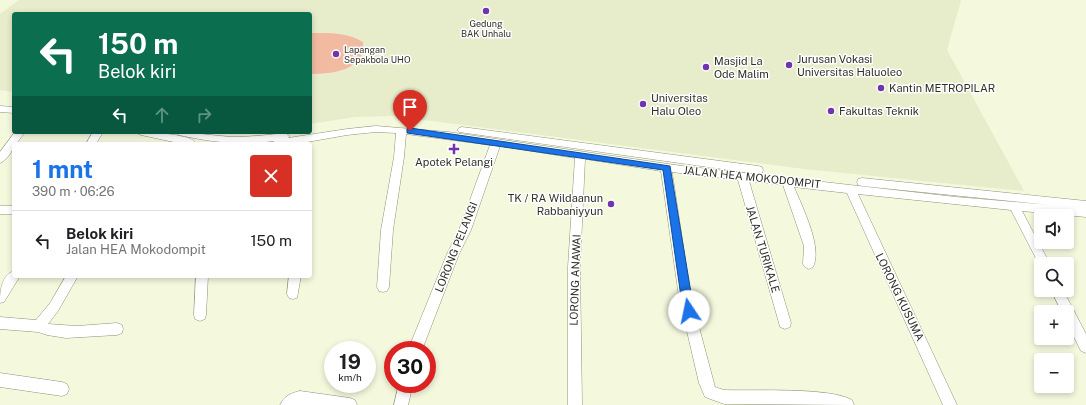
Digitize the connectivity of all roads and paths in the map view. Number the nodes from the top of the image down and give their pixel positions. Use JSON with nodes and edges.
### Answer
{"nodes":[{"id":1,"x":0,"y":104,"type":"edge"},
{"id":2,"x":12,"y":105,"type":"edge"},
{"id":3,"x":0,"y":109,"type":"edge"},
{"id":4,"x":12,"y":110,"type":"edge"},
{"id":5,"x":401,"y":130,"type":"junction"},
{"id":6,"x":151,"y":134,"type":"edge"},
{"id":7,"x":190,"y":134,"type":"edge"},
{"id":8,"x":307,"y":136,"type":"edge"},
{"id":9,"x":478,"y":136,"type":"junction"},
{"id":10,"x":192,"y":142,"type":"edge"},
{"id":11,"x":284,"y":142,"type":"edge"},
{"id":12,"x":12,"y":143,"type":"edge"},
{"id":13,"x":496,"y":143,"type":"junction"},
{"id":14,"x":580,"y":156,"type":"junction"},
{"id":15,"x":0,"y":159,"type":"edge"},
{"id":16,"x":637,"y":159,"type":"junction"},
{"id":17,"x":666,"y":168,"type":"junction"},
{"id":18,"x":742,"y":176,"type":"junction"},
{"id":19,"x":787,"y":181,"type":"junction"},
{"id":20,"x":850,"y":188,"type":"junction"},
{"id":21,"x":900,"y":190,"type":"junction"},
{"id":22,"x":1014,"y":206,"type":"junction"},
{"id":23,"x":0,"y":210,"type":"edge"},
{"id":24,"x":12,"y":210,"type":"edge"},
{"id":25,"x":1086,"y":212,"type":"edge"},
{"id":26,"x":1040,"y":257,"type":"edge"},
{"id":27,"x":809,"y":264,"type":"dead end"},
{"id":28,"x":13,"y":278,"type":"edge"},
{"id":29,"x":71,"y":278,"type":"edge"},
{"id":30,"x":202,"y":278,"type":"edge"},
{"id":31,"x":295,"y":278,"type":"edge"},
{"id":32,"x":383,"y":287,"type":"dead end"},
{"id":33,"x":293,"y":294,"type":"dead end"},
{"id":34,"x":1061,"y":297,"type":"edge"},
{"id":35,"x":0,"y":298,"type":"edge"},
{"id":36,"x":200,"y":315,"type":"dead end"},
{"id":37,"x":0,"y":323,"type":"edge"},
{"id":38,"x":785,"y":323,"type":"dead end"},
{"id":39,"x":39,"y":326,"type":"junction"},
{"id":40,"x":117,"y":328,"type":"dead end"},
{"id":41,"x":419,"y":341,"type":"edge"},
{"id":42,"x":1086,"y":347,"type":"edge"},
{"id":43,"x":0,"y":380,"type":"edge"},
{"id":44,"x":62,"y":389,"type":"dead end"},
{"id":45,"x":404,"y":393,"type":"edge"},
{"id":46,"x":845,"y":404,"type":"edge"},
{"id":47,"x":287,"y":405,"type":"edge"},
{"id":48,"x":350,"y":405,"type":"edge"},
{"id":49,"x":401,"y":405,"type":"edge"},
{"id":50,"x":575,"y":405,"type":"edge"},
{"id":51,"x":950,"y":405,"type":"edge"}],
"edges":[{"from":1,"to":2,"type":"street"},
{"from":3,"to":4,"type":"street"},
{"from":5,"to":8,"type":"street","name":"JALAN HEA MOKODOMPIT"},
{"from":5,"to":9,"type":"street","name":"JALAN HEA MOKODOMPIT"},
{"from":5,"to":32,"type":"street"},
{"from":6,"to":10,"type":"street"},
{"from":7,"to":8,"type":"street","name":"JALAN HEA MOKODOMPIT"},
{"from":8,"to":9,"type":"street","name":"JALAN HEA MOKODOMPIT"},
{"from":8,"to":11,"type":"street","name":"JALAN HEA MOKODOMPIT"},
{"from":9,"to":13,"type":"street","name":"JALAN HEA MOKODOMPIT"},
{"from":9,"to":16,"type":"street","name":"JALAN HEA MOKODOMPIT"},
{"from":12,"to":15,"type":"street"},
{"from":13,"to":14,"type":"street","name":"JALAN HEA MOKODOMPIT"},
{"from":13,"to":41,"type":"street","name":"LORONG PELANGI"},
{"from":14,"to":16,"type":"street","name":"JALAN HEA MOKODOMPIT"},
{"from":14,"to":50,"type":"street","name":"LORONG ANAWAI"},
{"from":16,"to":17,"type":"street","name":"JALAN HEA MOKODOMPIT"},
{"from":16,"to":21,"type":"street","name":"JALAN HEA MOKODOMPIT"},
{"from":17,"to":18,"type":"street","name":"JALAN HEA MOKODOMPIT"},
{"from":17,"to":46,"type":"street"},
{"from":18,"to":19,"type":"street","name":"JALAN HEA MOKODOMPIT"},
{"from":18,"to":38,"type":"street","name":"JALAN TURIKALE"},
{"from":19,"to":20,"type":"street","name":"JALAN HEA MOKODOMPIT"},
{"from":19,"to":27,"type":"street"},
{"from":20,"to":21,"type":"street","name":"JALAN HEA MOKODOMPIT"},
{"from":20,"to":51,"type":"street","name":"LORONG KUSUMA"},
{"from":21,"to":22,"type":"street","name":"JALAN HEA MOKODOMPIT"},
{"from":21,"to":25,"type":"street","name":"JALAN HEA MOKODOMPIT"},
{"from":22,"to":25,"type":"street","name":"JALAN HEA MOKODOMPIT"},
{"from":22,"to":26,"type":"street"},
{"from":23,"to":24,"type":"street"},
{"from":28,"to":35,"type":"street"},
{"from":29,"to":39,"type":"street"},
{"from":30,"to":36,"type":"street"},
{"from":31,"to":33,"type":"street"},
{"from":34,"to":42,"type":"street"},
{"from":37,"to":39,"type":"street"},
{"from":39,"to":40,"type":"street"},
{"from":43,"to":44,"type":"street"},
{"from":45,"to":49,"type":"street"},
{"from":47,"to":48,"type":"street"}]}
